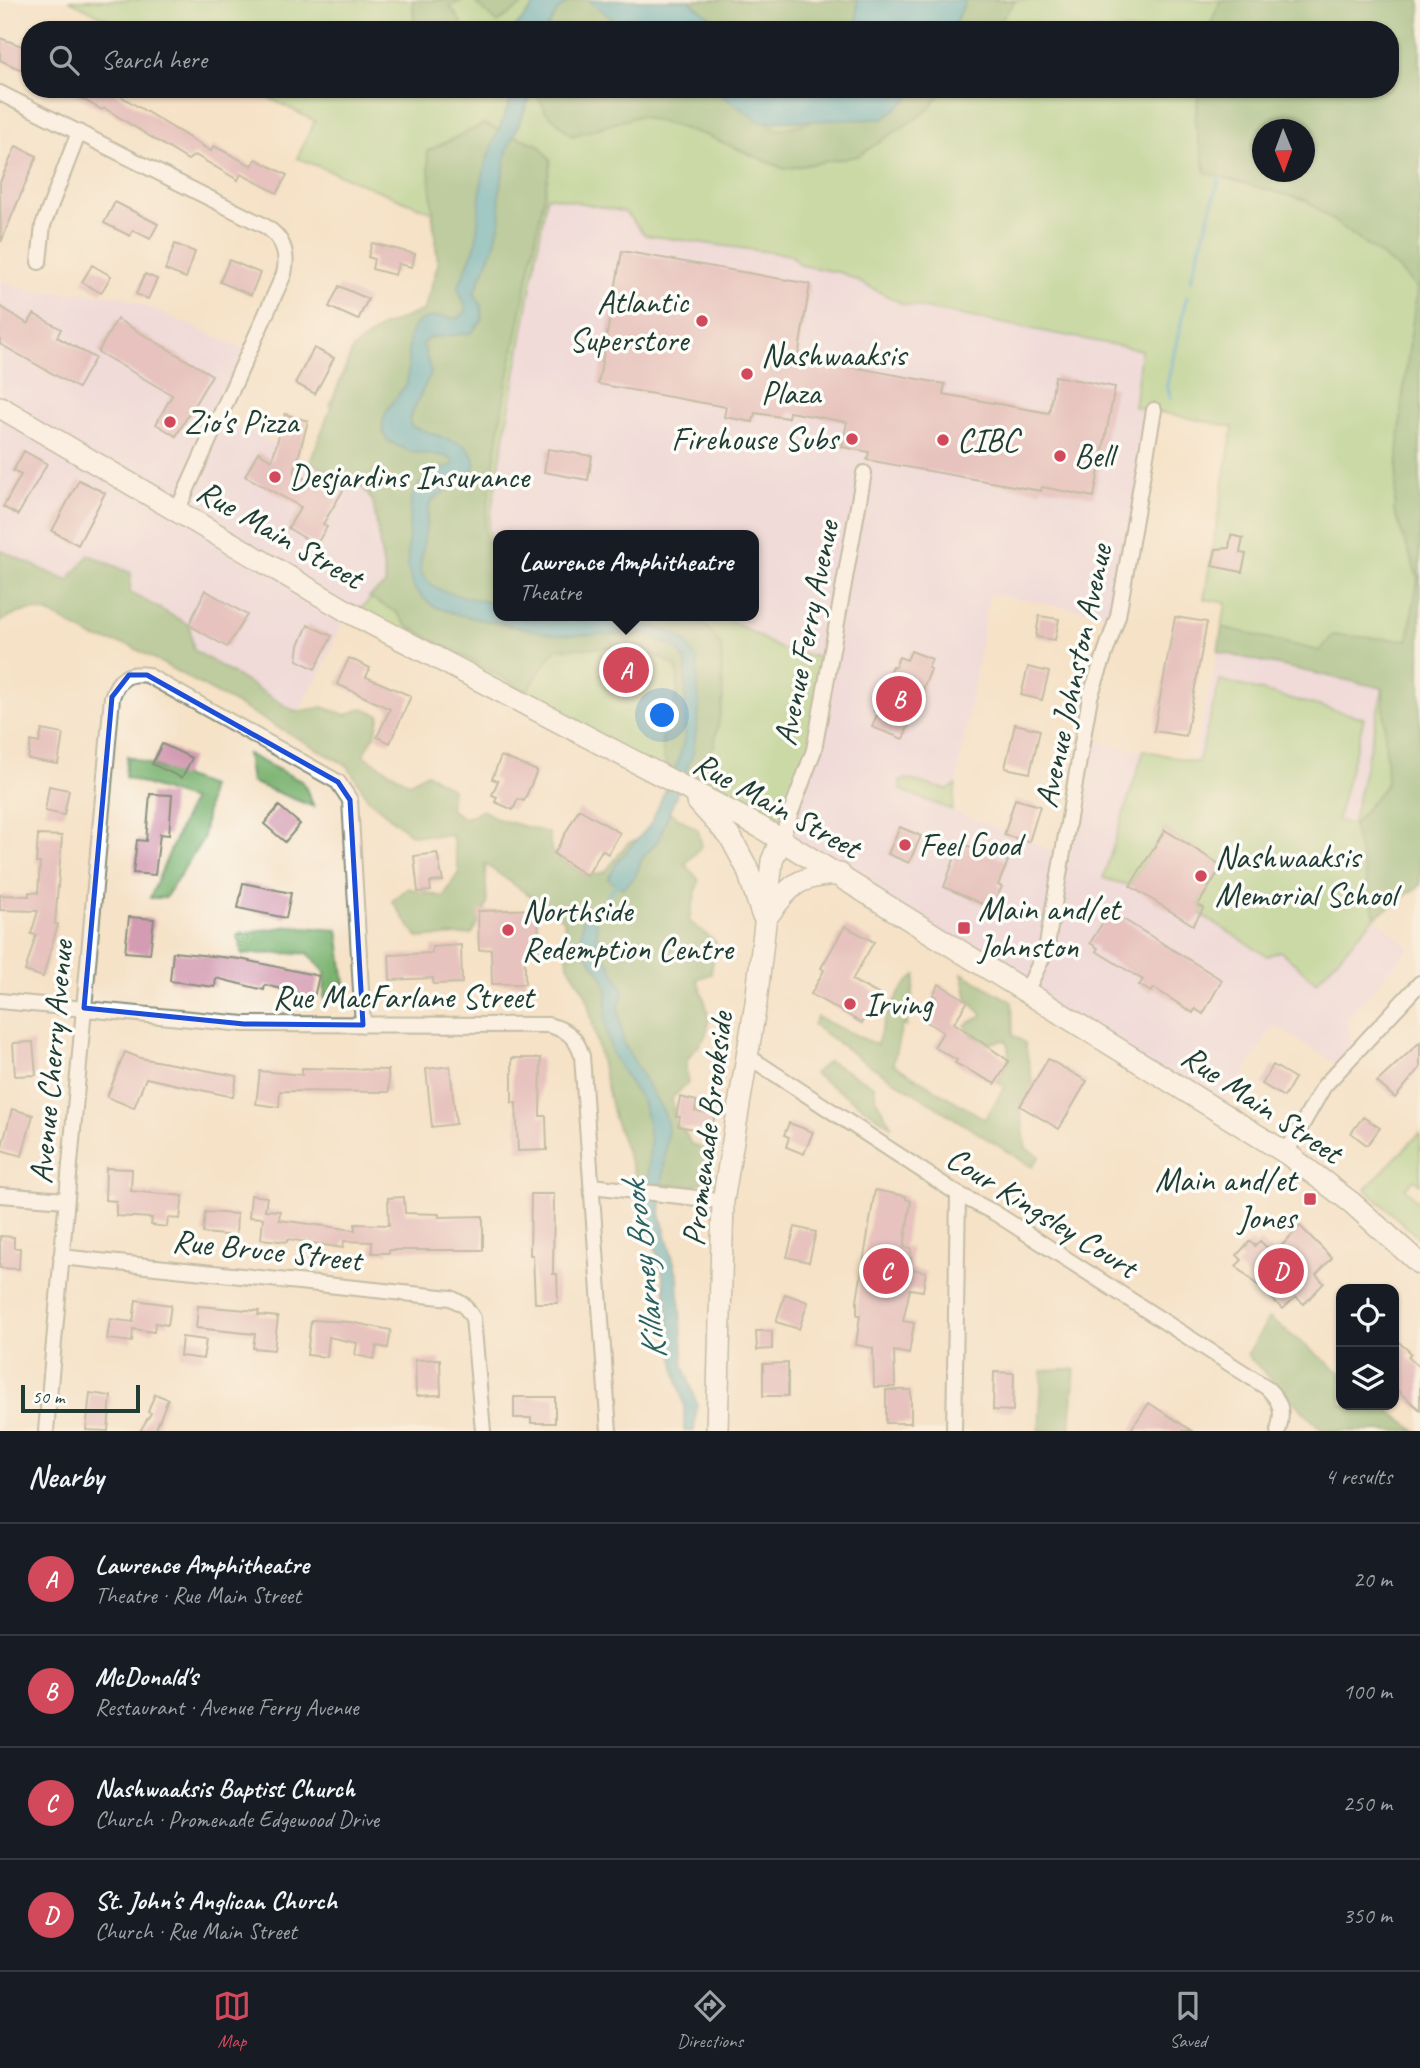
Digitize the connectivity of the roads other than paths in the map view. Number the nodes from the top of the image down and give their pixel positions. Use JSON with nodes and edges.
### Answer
{"nodes":[{"id":1,"x":0,"y":93,"type":"edge"},
{"id":2,"x":79,"y":132,"type":"junction"},
{"id":3,"x":39,"y":262,"type":"dead end"},
{"id":4,"x":0,"y":407,"type":"edge"},
{"id":5,"x":1154,"y":410,"type":"dead end"},
{"id":6,"x":864,"y":473,"type":"dead end"},
{"id":7,"x":177,"y":511,"type":"junction"},
{"id":8,"x":690,"y":793,"type":"junction"},
{"id":9,"x":781,"y":839,"type":"junction"},
{"id":10,"x":840,"y":874,"type":"junction"},
{"id":11,"x":764,"y":920,"type":"junction"},
{"id":12,"x":1420,"y":984,"type":"edge"},
{"id":13,"x":1027,"y":990,"type":"junction"},
{"id":14,"x":0,"y":1000,"type":"edge"},
{"id":15,"x":84,"y":1008,"type":"junction"},
{"id":16,"x":363,"y":1025,"type":"junction"},
{"id":17,"x":746,"y":1055,"type":"junction"},
{"id":18,"x":1286,"y":1153,"type":"junction"},
{"id":19,"x":592,"y":1186,"type":"junction"},
{"id":20,"x":958,"y":1194,"type":"junction"},
{"id":21,"x":0,"y":1195,"type":"edge"},
{"id":22,"x":66,"y":1200,"type":"junction"},
{"id":23,"x":723,"y":1201,"type":"junction"},
{"id":24,"x":61,"y":1257,"type":"junction"},
{"id":25,"x":1420,"y":1265,"type":"edge"},
{"id":26,"x":46,"y":1431,"type":"edge"},
{"id":27,"x":483,"y":1431,"type":"edge"},
{"id":28,"x":609,"y":1431,"type":"edge"},
{"id":29,"x":717,"y":1431,"type":"edge"},
{"id":30,"x":954,"y":1431,"type":"edge"},
{"id":31,"x":1278,"y":1431,"type":"edge"}],
"edges":[{"from":1,"to":2,"type":"street"},
{"from":2,"to":3,"type":"street"},
{"from":2,"to":7,"type":"street"},
{"from":4,"to":7,"type":"main road","name":"Rue Main Street"},
{"from":5,"to":13,"type":"street","name":"Avenue Johnston Avenue"},
{"from":6,"to":9,"type":"street","name":"Avenue Ferry Avenue"},
{"from":7,"to":8,"type":"main road","name":"Rue Main Street"},
{"from":8,"to":9,"type":"main road","name":"Rue Main Street"},
{"from":8,"to":11,"type":"main road"},
{"from":9,"to":10,"type":"main road","name":"Rue Main Street"},
{"from":9,"to":11,"type":"main road","name":"Promenade Brookside"},
{"from":10,"to":11,"type":"main road"},
{"from":10,"to":13,"type":"main road","name":"Rue Main Street"},
{"from":11,"to":17,"type":"main road","name":"Promenade Brookside"},
{"from":12,"to":18,"type":"street"},
{"from":13,"to":18,"type":"main road","name":"Rue Main Street"},
{"from":14,"to":15,"type":"street","name":"Rue MacFarlane Street"},
{"from":15,"to":16,"type":"street","name":"Rue MacFarlane Street"},
{"from":15,"to":16,"type":"street","name":"Avenue Cherry Avenue"},
{"from":15,"to":22,"type":"street","name":"Avenue Cherry Avenue"},
{"from":16,"to":19,"type":"street","name":"Rue MacFarlane Street"},
{"from":17,"to":20,"type":"street","name":"Cour Kingsley Court"},
{"from":17,"to":23,"type":"main road","name":"Promenade Brookside"},
{"from":18,"to":25,"type":"main road","name":"Rue Main Street"},
{"from":19,"to":23,"type":"street"},
{"from":19,"to":28,"type":"street","name":"Rue MacFarlane Street"},
{"from":20,"to":30,"type":"street"},
{"from":20,"to":31,"type":"street","name":"Cour Kingsley Court"},
{"from":21,"to":22,"type":"street"},
{"from":22,"to":24,"type":"street","name":"Avenue Cherry Avenue"},
{"from":23,"to":29,"type":"main road","name":"Promenade Brookside"},
{"from":24,"to":26,"type":"street","name":"Avenue Cherry Avenue"},
{"from":24,"to":27,"type":"street","name":"Rue Bruce Street"}]}
